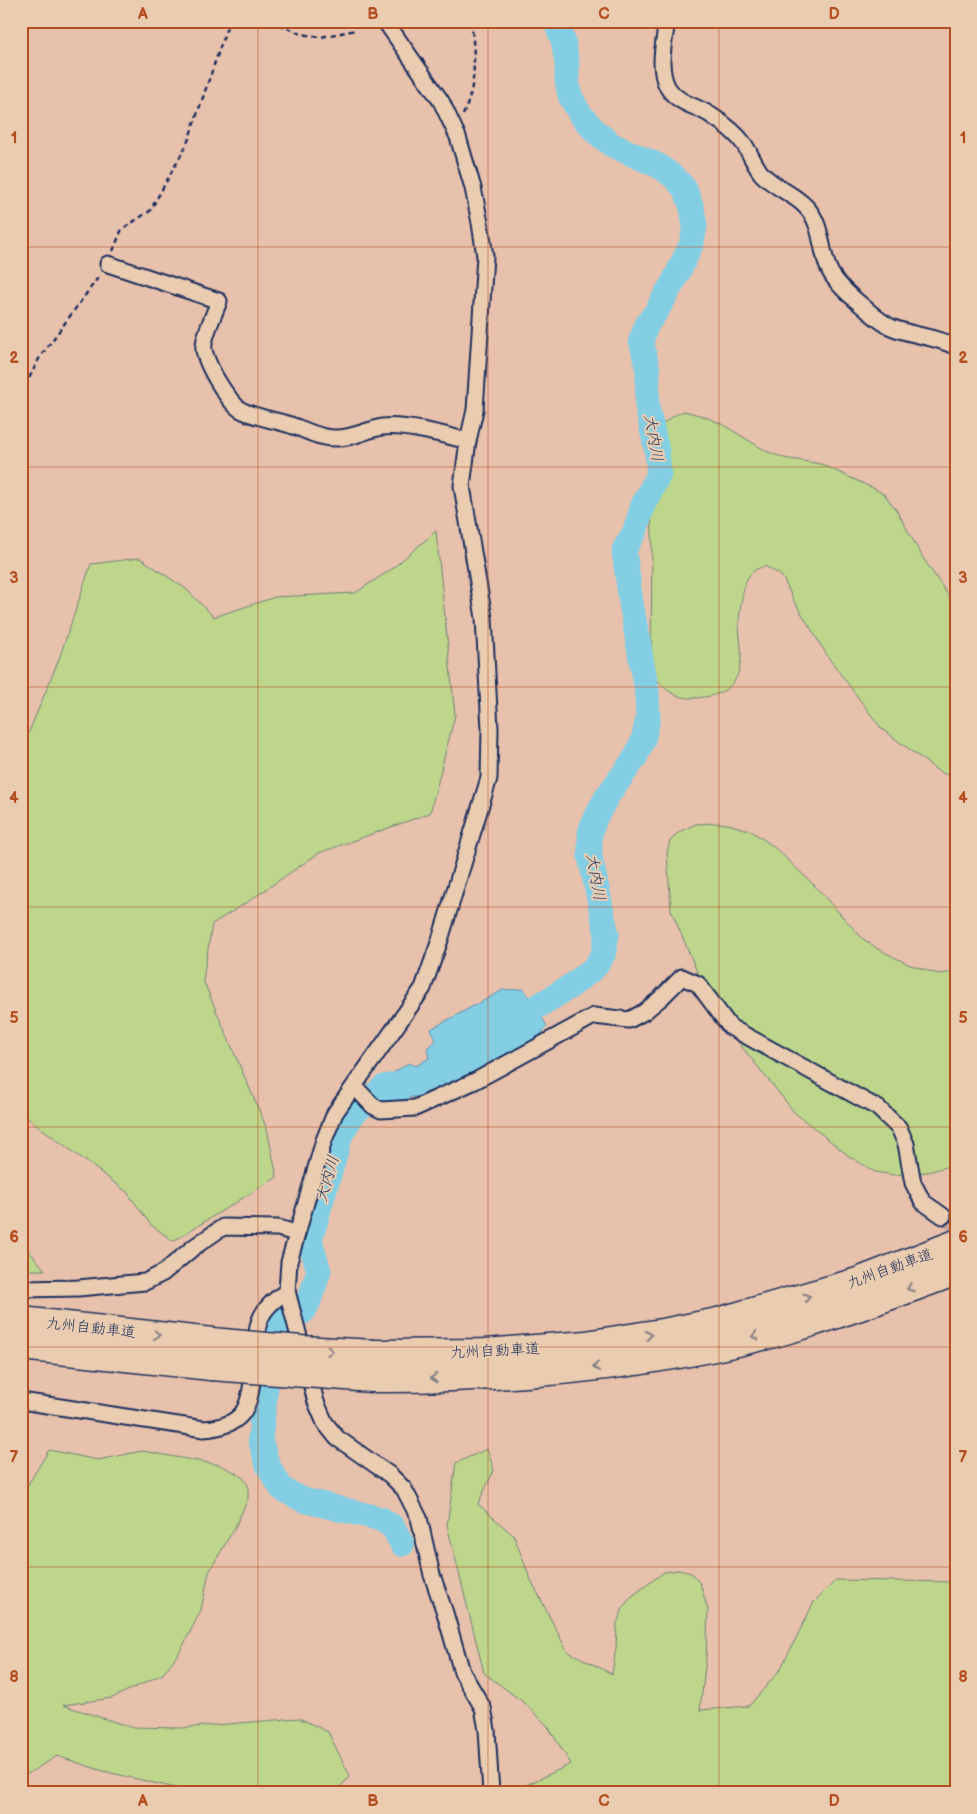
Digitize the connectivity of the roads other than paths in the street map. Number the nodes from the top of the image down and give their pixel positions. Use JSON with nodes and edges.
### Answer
{"nodes":[{"id":1,"x":385,"y":21,"type":"edge"},
{"id":2,"x":667,"y":21,"type":"edge"},
{"id":3,"x":108,"y":264,"type":"road end"},
{"id":4,"x":956,"y":347,"type":"edge"},
{"id":5,"x":468,"y":441,"type":"junction"},
{"id":6,"x":355,"y":1087,"type":"junction"},
{"id":7,"x":943,"y":1216,"type":"tunnel mouth"},
{"id":8,"x":296,"y":1233,"type":"junction"},
{"id":9,"x":956,"y":1244,"type":"edge"},
{"id":10,"x":956,"y":1270,"type":"edge"},
{"id":11,"x":21,"y":1289,"type":"edge"},
{"id":12,"x":287,"y":1291,"type":"junction"},
{"id":13,"x":21,"y":1321,"type":"edge"},
{"id":14,"x":21,"y":1346,"type":"edge"},
{"id":15,"x":211,"y":1354,"type":"junction"},
{"id":16,"x":21,"y":1360,"type":"edge"},
{"id":17,"x":177,"y":1363,"type":"junction"},
{"id":18,"x":373,"y":1366,"type":"junction"},
{"id":19,"x":21,"y":1401,"type":"edge"},
{"id":20,"x":491,"y":1793,"type":"edge"}],
"edges":[{"from":1,"to":5,"type":"street"},
{"from":2,"to":4,"type":"street"},
{"from":3,"to":5,"type":"street"},
{"from":5,"to":6,"type":"street"},
{"from":6,"to":7,"type":"street"},
{"from":6,"to":8,"type":"street"},
{"from":8,"to":11,"type":"street"},
{"from":8,"to":12,"type":"street"},
{"from":18,"to":9,"type":"highway","name":"九州自動車道","one_way":true},
{"from":10,"to":18,"type":"highway","name":"九州自動車道","one_way":true},
{"from":12,"to":19,"type":"street"},
{"from":12,"to":20,"type":"street"},
{"from":13,"to":15,"type":"highway","name":"九州自動車道","one_way":true},
{"from":14,"to":17,"type":"highway","name":"九州自動車道"},
{"from":15,"to":17,"type":"highway","name":"九州自動車道"},
{"from":15,"to":18,"type":"highway","name":"九州自動車道","bridge":true},
{"from":16,"to":17,"type":"highway"}]}
